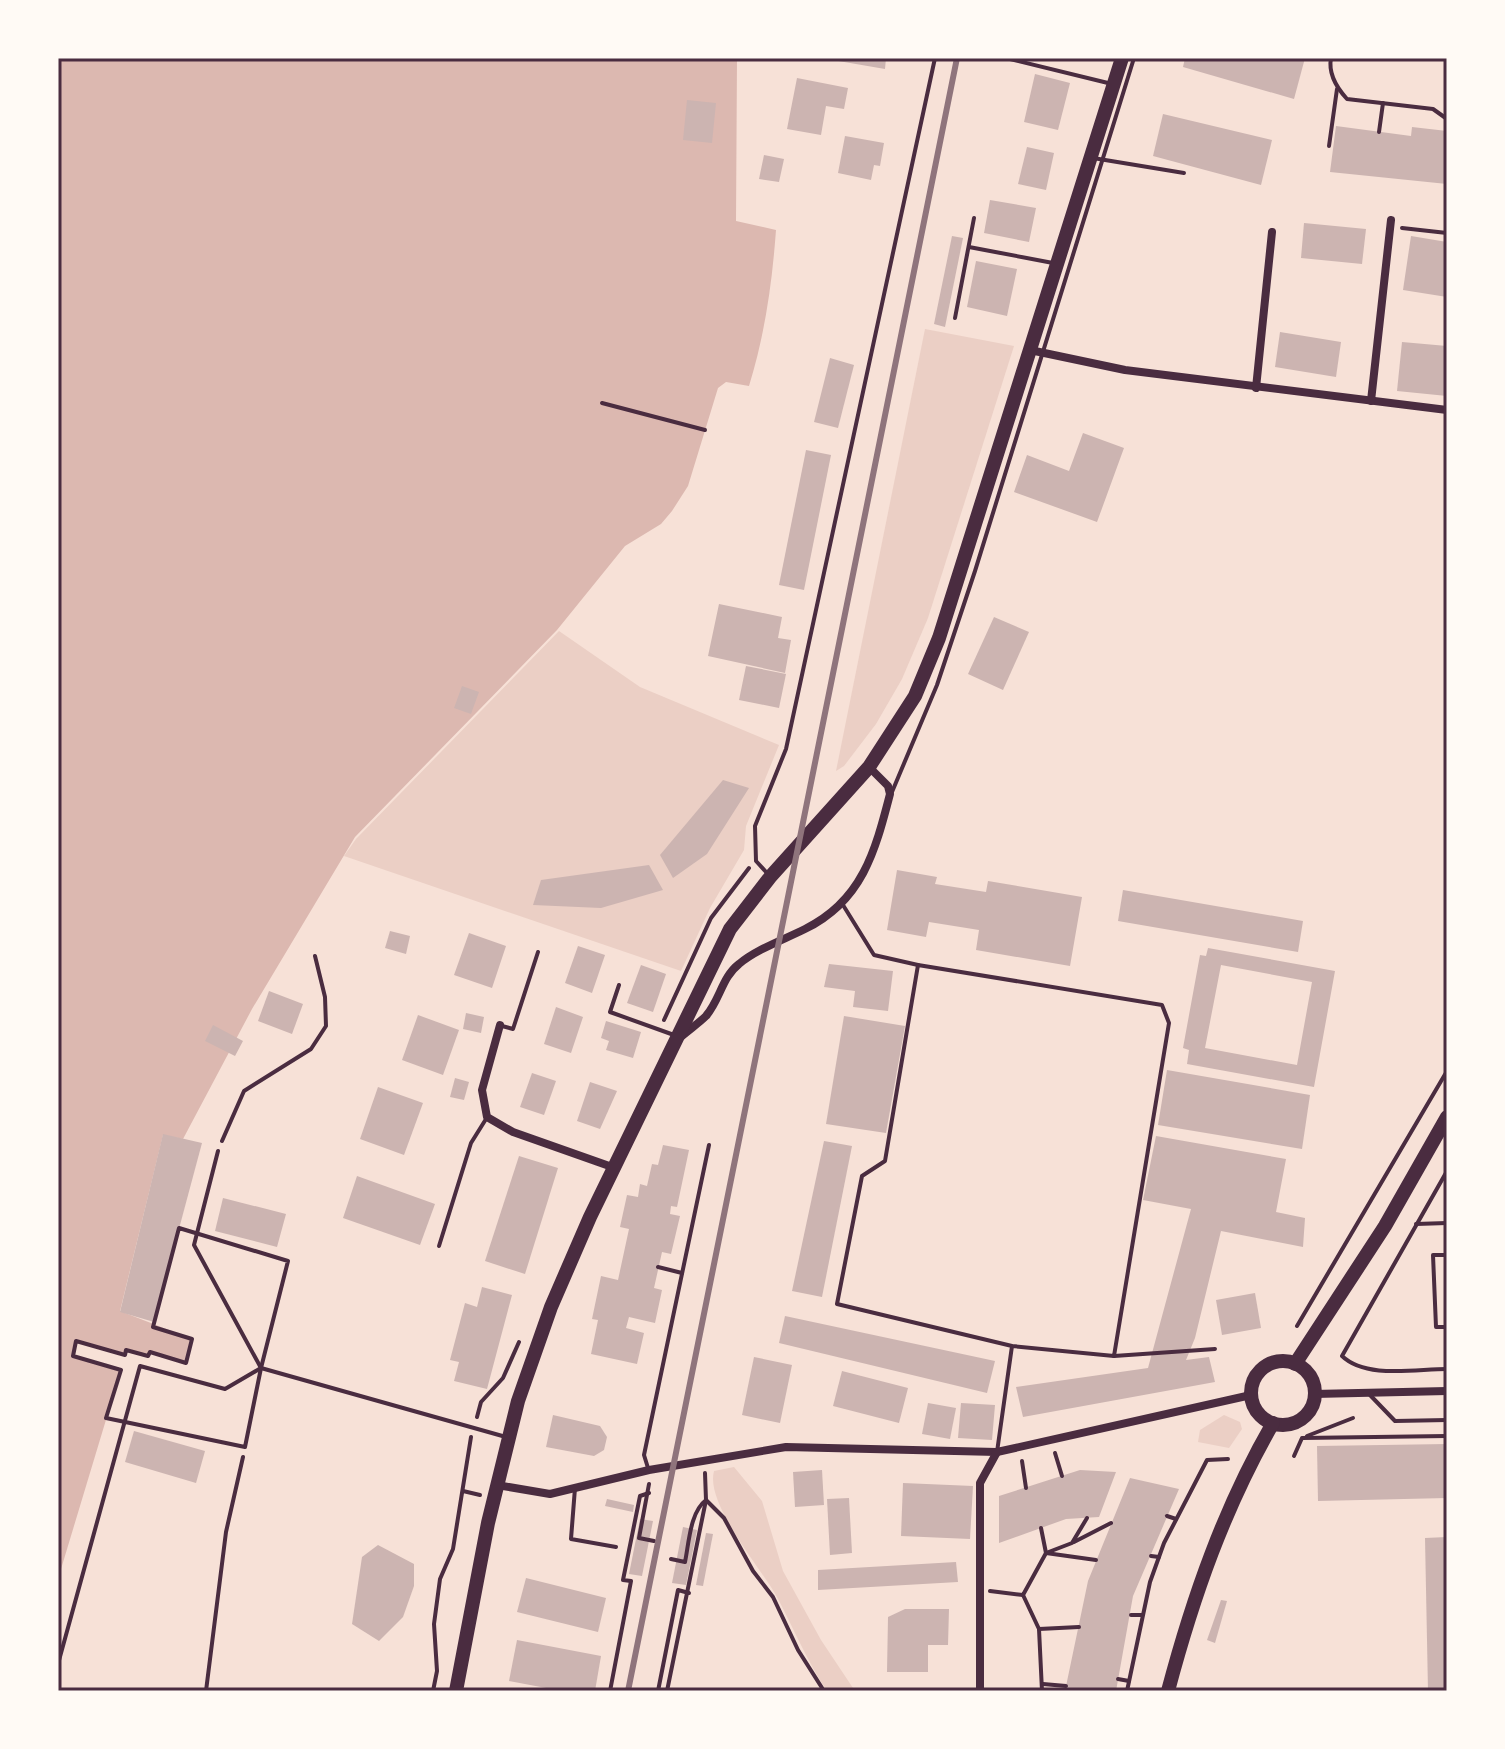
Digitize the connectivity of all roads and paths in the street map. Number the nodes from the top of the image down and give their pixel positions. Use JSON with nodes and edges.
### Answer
{"nodes":[{"id":1,"x":935,"y":58,"type":"edge"},
{"id":2,"x":1006,"y":58,"type":"edge"},
{"id":3,"x":1122,"y":58,"type":"edge"},
{"id":4,"x":1134,"y":58,"type":"edge"},
{"id":5,"x":1331,"y":58,"type":"edge"},
{"id":6,"x":1114,"y":85,"type":"junction"},
{"id":7,"x":1337,"y":89,"type":"junction"},
{"id":8,"x":1383,"y":103,"type":"junction"},
{"id":9,"x":1447,"y":119,"type":"edge"},
{"id":10,"x":1379,"y":132,"type":"dead end"},
{"id":11,"x":1329,"y":146,"type":"dead end"},
{"id":12,"x":1098,"y":158,"type":"junction"},
{"id":13,"x":1184,"y":173,"type":"dead end"},
{"id":14,"x":974,"y":218,"type":"dead end"},
{"id":15,"x":1390,"y":223,"type":"joint"},
{"id":16,"x":1272,"y":232,"type":"dead end"},
{"id":17,"x":1447,"y":233,"type":"edge"},
{"id":18,"x":969,"y":247,"type":"junction"},
{"id":19,"x":1057,"y":264,"type":"junction"},
{"id":20,"x":955,"y":318,"type":"dead end"},
{"id":21,"x":1037,"y":352,"type":"junction"},
{"id":22,"x":1256,"y":388,"type":"junction"},
{"id":23,"x":1371,"y":401,"type":"junction"},
{"id":24,"x":602,"y":403,"type":"dead end"},
{"id":25,"x":1447,"y":410,"type":"edge"},
{"id":26,"x":705,"y":430,"type":"dead end"},
{"id":27,"x":869,"y":767,"type":"junction"},
{"id":28,"x":890,"y":794,"type":"junction"},
{"id":29,"x":771,"y":876,"type":"junction"},
{"id":30,"x":843,"y":905,"type":"junction"},
{"id":31,"x":538,"y":952,"type":"dead end"},
{"id":32,"x":315,"y":956,"type":"dead end"},
{"id":33,"x":918,"y":965,"type":"junction"},
{"id":34,"x":619,"y":985,"type":"dead end"},
{"id":35,"x":500,"y":1025,"type":"joint"},
{"id":36,"x":680,"y":1038,"type":"junction"},
{"id":37,"x":1447,"y":1071,"type":"edge"},
{"id":38,"x":487,"y":1117,"type":"junction"},
{"id":39,"x":1447,"y":1117,"type":"edge"},
{"id":40,"x":709,"y":1145,"type":"dead end"},
{"id":41,"x":218,"y":1151,"type":"joint"},
{"id":42,"x":615,"y":1168,"type":"junction"},
{"id":43,"x":1447,"y":1171,"type":"edge"},
{"id":44,"x":1447,"y":1223,"type":"edge"},
{"id":45,"x":1416,"y":1224,"type":"junction"},
{"id":46,"x":197,"y":1233,"type":"junction"},
{"id":47,"x":439,"y":1246,"type":"dead end"},
{"id":48,"x":1447,"y":1255,"type":"edge"},
{"id":49,"x":658,"y":1267,"type":"dead end"},
{"id":50,"x":682,"y":1273,"type":"junction"},
{"id":51,"x":1297,"y":1326,"type":"dead end"},
{"id":52,"x":1447,"y":1327,"type":"edge"},
{"id":53,"x":1012,"y":1346,"type":"junction"},
{"id":54,"x":1215,"y":1349,"type":"dead end"},
{"id":55,"x":1114,"y":1356,"type":"junction"},
{"id":56,"x":1295,"y":1364,"type":"junction"},
{"id":57,"x":261,"y":1368,"type":"junction"},
{"id":58,"x":1447,"y":1369,"type":"edge"},
{"id":59,"x":1447,"y":1391,"type":"edge"},
{"id":60,"x":1314,"y":1394,"type":"junction"},
{"id":61,"x":1251,"y":1395,"type":"junction"},
{"id":62,"x":1370,"y":1395,"type":"junction"},
{"id":63,"x":1353,"y":1418,"type":"dead end"},
{"id":64,"x":1447,"y":1420,"type":"edge"},
{"id":65,"x":1273,"y":1423,"type":"junction"},
{"id":66,"x":124,"y":1424,"type":"junction"},
{"id":67,"x":473,"y":1428,"type":"junction"},
{"id":68,"x":1447,"y":1436,"type":"edge"},
{"id":69,"x":508,"y":1438,"type":"junction"},
{"id":70,"x":1302,"y":1438,"type":"junction"},
{"id":71,"x":1051,"y":1439,"type":"junction"},
{"id":72,"x":1020,"y":1447,"type":"junction"},
{"id":73,"x":997,"y":1452,"type":"junction"},
{"id":74,"x":1294,"y":1456,"type":"dead end"},
{"id":75,"x":1228,"y":1459,"type":"dead end"},
{"id":76,"x":705,"y":1461,"type":"junction"},
{"id":77,"x":649,"y":1470,"type":"junction"},
{"id":78,"x":1062,"y":1476,"type":"dead end"},
{"id":79,"x":497,"y":1485,"type":"junction"},
{"id":80,"x":575,"y":1488,"type":"junction"},
{"id":81,"x":1026,"y":1488,"type":"dead end"},
{"id":82,"x":706,"y":1500,"type":"junction"},
{"id":83,"x":1167,"y":1516,"type":"dead end"},
{"id":84,"x":1087,"y":1518,"type":"dead end"},
{"id":85,"x":1176,"y":1519,"type":"junction"},
{"id":86,"x":1111,"y":1523,"type":"dead end"},
{"id":87,"x":1041,"y":1528,"type":"dead end"},
{"id":88,"x":226,"y":1532,"type":"dead end"},
{"id":89,"x":654,"y":1541,"type":"dead end"},
{"id":90,"x":1072,"y":1543,"type":"junction"},
{"id":91,"x":616,"y":1547,"type":"dead end"},
{"id":92,"x":1046,"y":1553,"type":"junction"},
{"id":93,"x":1151,"y":1556,"type":"dead end"},
{"id":94,"x":1159,"y":1557,"type":"junction"},
{"id":95,"x":671,"y":1559,"type":"dead end"},
{"id":96,"x":1096,"y":1560,"type":"dead end"},
{"id":97,"x":980,"y":1590,"type":"junction"},
{"id":98,"x":689,"y":1593,"type":"junction"},
{"id":99,"x":1023,"y":1595,"type":"junction"},
{"id":100,"x":1131,"y":1615,"type":"dead end"},
{"id":101,"x":1142,"y":1615,"type":"junction"},
{"id":102,"x":1079,"y":1627,"type":"dead end"},
{"id":103,"x":1039,"y":1629,"type":"junction"},
{"id":104,"x":58,"y":1664,"type":"edge"},
{"id":105,"x":1118,"y":1679,"type":"dead end"},
{"id":106,"x":1129,"y":1681,"type":"junction"},
{"id":107,"x":1043,"y":1684,"type":"junction"},
{"id":108,"x":1066,"y":1686,"type":"dead end"},
{"id":109,"x":206,"y":1691,"type":"edge"},
{"id":110,"x":433,"y":1691,"type":"edge"},
{"id":111,"x":456,"y":1691,"type":"edge"},
{"id":112,"x":610,"y":1691,"type":"edge"},
{"id":113,"x":658,"y":1691,"type":"edge"},
{"id":114,"x":667,"y":1691,"type":"edge"},
{"id":115,"x":824,"y":1691,"type":"edge"},
{"id":116,"x":980,"y":1691,"type":"edge"},
{"id":117,"x":1042,"y":1691,"type":"edge"},
{"id":118,"x":1127,"y":1691,"type":"edge"},
{"id":119,"x":1168,"y":1691,"type":"edge"}],
"edges":[{"from":1,"to":29,"type":"lane"},
{"from":2,"to":6,"type":"lane"},
{"from":3,"to":6,"type":"main road"},
{"from":4,"to":12,"type":"lane"},
{"from":5,"to":7,"type":"path"},
{"from":6,"to":12,"type":"main road"},
{"from":7,"to":8,"type":"path"},
{"from":7,"to":11,"type":"path"},
{"from":8,"to":9,"type":"path"},
{"from":8,"to":10,"type":"path"},
{"from":12,"to":13,"type":"lane"},
{"from":12,"to":19,"type":"main road"},
{"from":12,"to":21,"type":"lane"},
{"from":14,"to":18,"type":"lane"},
{"from":15,"to":17,"type":"path"},
{"from":15,"to":23,"type":"street"},
{"from":16,"to":22,"type":"street"},
{"from":18,"to":19,"type":"lane"},
{"from":18,"to":20,"type":"lane"},
{"from":19,"to":21,"type":"main road"},
{"from":21,"to":22,"type":"street"},
{"from":21,"to":27,"type":"main road"},
{"from":21,"to":28,"type":"lane"},
{"from":22,"to":23,"type":"street"},
{"from":23,"to":25,"type":"street"},
{"from":24,"to":26,"type":"path"},
{"from":27,"to":28,"type":"street"},
{"from":27,"to":29,"type":"main road"},
{"from":28,"to":30,"type":"street"},
{"from":29,"to":36,"type":"main road"},
{"from":30,"to":33,"type":"lane"},
{"from":30,"to":36,"type":"street"},
{"from":31,"to":35,"type":"lane"},
{"from":32,"to":41,"type":"path"},
{"from":33,"to":53,"type":"lane"},
{"from":33,"to":55,"type":"lane"},
{"from":34,"to":36,"type":"lane"},
{"from":35,"to":38,"type":"street"},
{"from":36,"to":42,"type":"main road"},
{"from":37,"to":51,"type":"path"},
{"from":38,"to":42,"type":"street"},
{"from":38,"to":47,"type":"lane"},
{"from":39,"to":56,"type":"main road"},
{"from":40,"to":50,"type":"lane"},
{"from":41,"to":46,"type":"lane"},
{"from":42,"to":69,"type":"main road"},
{"from":43,"to":45,"type":"path"},
{"from":44,"to":45,"type":"path"},
{"from":45,"to":58,"type":"path"},
{"from":46,"to":57,"type":"lane"},
{"from":46,"to":57,"type":"lane"},
{"from":46,"to":66,"type":"lane"},
{"from":48,"to":52,"type":"path"},
{"from":49,"to":50,"type":"lane"},
{"from":50,"to":77,"type":"lane"},
{"from":53,"to":55,"type":"lane"},
{"from":53,"to":73,"type":"lane"},
{"from":54,"to":55,"type":"lane"},
{"from":56,"to":60,"type":"main road"},
{"from":56,"to":61,"type":"main road"},
{"from":57,"to":66,"type":"lane"},
{"from":57,"to":66,"type":"lane"},
{"from":57,"to":67,"type":"lane"},
{"from":59,"to":62,"type":"street"},
{"from":60,"to":62,"type":"street"},
{"from":60,"to":65,"type":"main road"},
{"from":61,"to":65,"type":"main road"},
{"from":61,"to":71,"type":"street"},
{"from":62,"to":64,"type":"lane"},
{"from":63,"to":70,"type":"path"},
{"from":65,"to":119,"type":"main road"},
{"from":66,"to":104,"type":"lane"},
{"from":67,"to":69,"type":"lane"},
{"from":67,"to":110,"type":"path"},
{"from":68,"to":70,"type":"path"},
{"from":69,"to":79,"type":"main road"},
{"from":70,"to":74,"type":"path"},
{"from":71,"to":72,"type":"street"},
{"from":71,"to":78,"type":"path"},
{"from":72,"to":73,"type":"street"},
{"from":72,"to":81,"type":"path"},
{"from":73,"to":76,"type":"street"},
{"from":73,"to":97,"type":"street"},
{"from":75,"to":85,"type":"path"},
{"from":76,"to":77,"type":"street"},
{"from":76,"to":82,"type":"path"},
{"from":77,"to":80,"type":"street"},
{"from":79,"to":80,"type":"street"},
{"from":79,"to":111,"type":"main road"},
{"from":80,"to":91,"type":"lane"},
{"from":82,"to":95,"type":"path"},
{"from":82,"to":98,"type":"path"},
{"from":82,"to":115,"type":"path"},
{"from":83,"to":85,"type":"path"},
{"from":84,"to":90,"type":"path"},
{"from":85,"to":94,"type":"path"},
{"from":86,"to":90,"type":"path"},
{"from":87,"to":92,"type":"path"},
{"from":88,"to":109,"type":"path"},
{"from":89,"to":112,"type":"path"},
{"from":90,"to":92,"type":"path"},
{"from":92,"to":96,"type":"path"},
{"from":92,"to":99,"type":"path"},
{"from":93,"to":94,"type":"path"},
{"from":94,"to":101,"type":"path"},
{"from":97,"to":99,"type":"path"},
{"from":97,"to":116,"type":"street"},
{"from":98,"to":113,"type":"path"},
{"from":98,"to":114,"type":"path"},
{"from":99,"to":103,"type":"path"},
{"from":100,"to":101,"type":"path"},
{"from":101,"to":106,"type":"path"},
{"from":102,"to":103,"type":"path"},
{"from":103,"to":107,"type":"path"},
{"from":105,"to":106,"type":"path"},
{"from":106,"to":118,"type":"path"},
{"from":107,"to":108,"type":"path"},
{"from":107,"to":117,"type":"path"}]}
